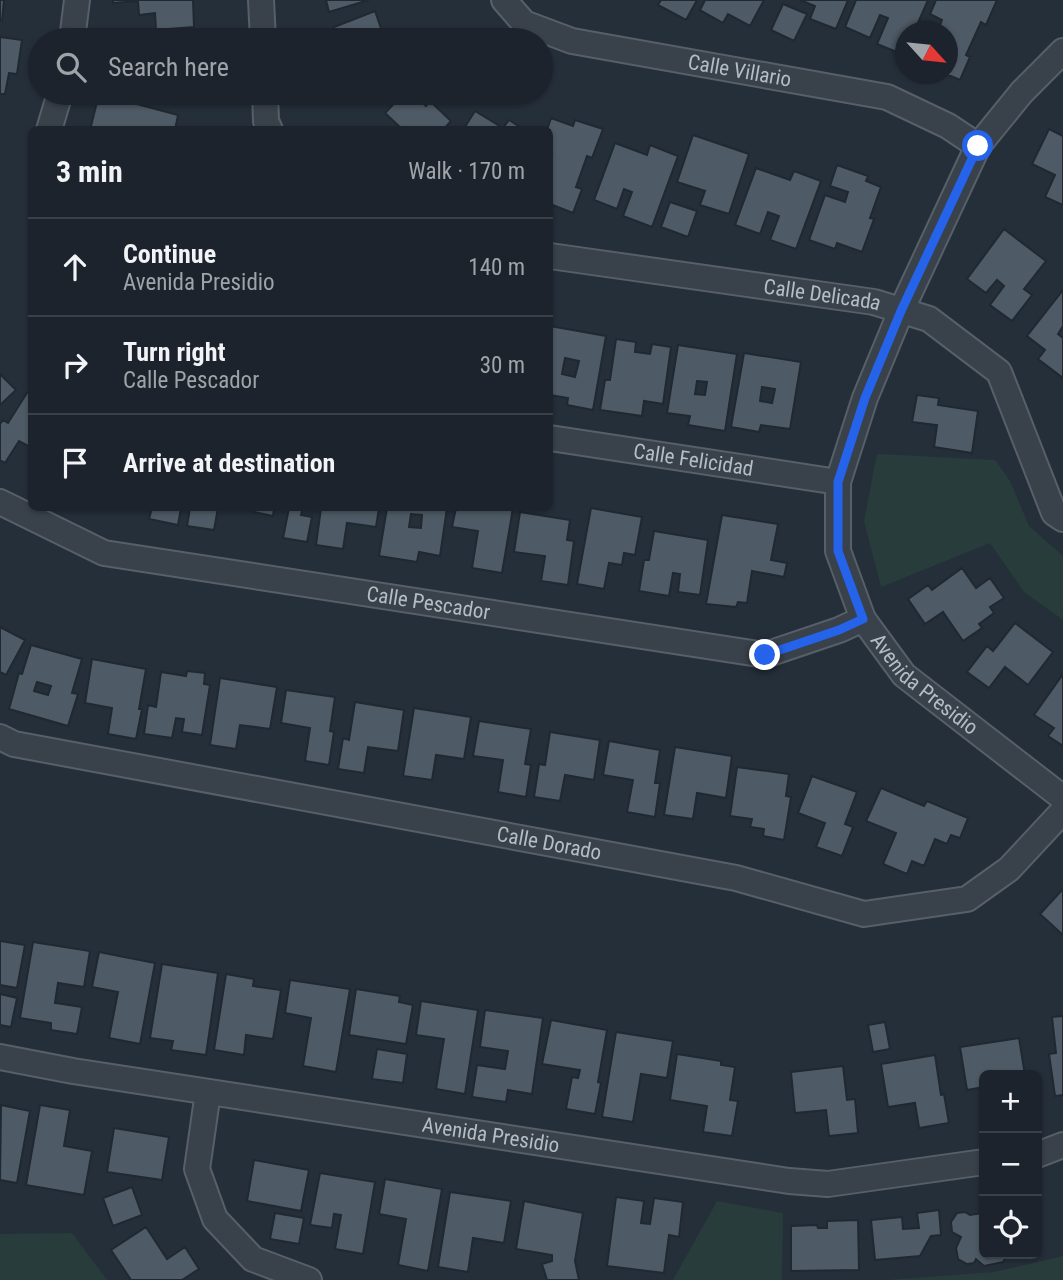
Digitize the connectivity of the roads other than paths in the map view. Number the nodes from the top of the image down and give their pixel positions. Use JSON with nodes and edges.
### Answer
{"nodes":[{"id":1,"x":77,"y":0,"type":"edge"},
{"id":2,"x":261,"y":0,"type":"edge"},
{"id":3,"x":504,"y":0,"type":"edge"},
{"id":4,"x":74,"y":28,"type":"edge"},
{"id":5,"x":262,"y":28,"type":"edge"},
{"id":6,"x":537,"y":28,"type":"edge"},
{"id":7,"x":553,"y":34,"type":"edge"},
{"id":8,"x":1063,"y":51,"type":"edge"},
{"id":9,"x":56,"y":105,"type":"edge"},
{"id":10,"x":265,"y":105,"type":"edge"},
{"id":11,"x":50,"y":126,"type":"edge"},
{"id":12,"x":268,"y":126,"type":"edge"},
{"id":13,"x":978,"y":146,"type":"junction"},
{"id":14,"x":553,"y":256,"type":"edge"},
{"id":15,"x":901,"y":311,"type":"junction"},
{"id":16,"x":553,"y":438,"type":"edge"},
{"id":17,"x":838,"y":482,"type":"junction"},
{"id":18,"x":0,"y":502,"type":"edge"},
{"id":19,"x":1063,"y":519,"type":"edge"},
{"id":20,"x":863,"y":619,"type":"junction"},
{"id":21,"x":0,"y":737,"type":"edge"},
{"id":22,"x":1063,"y":798,"type":"edge"},
{"id":23,"x":1063,"y":811,"type":"edge"},
{"id":24,"x":0,"y":1057,"type":"edge"},
{"id":25,"x":208,"y":1092,"type":"junction"},
{"id":26,"x":1063,"y":1145,"type":"edge"},
{"id":27,"x":1042,"y":1153,"type":"edge"},
{"id":28,"x":979,"y":1164,"type":"edge"},
{"id":29,"x":309,"y":1280,"type":"edge"}],
"edges":[{"from":1,"to":4,"type":"street"},
{"from":2,"to":5,"type":"street"},
{"from":3,"to":6,"type":"street","name":"Calle Villario"},
{"from":7,"to":13,"type":"street","name":"Calle Villario"},
{"from":8,"to":13,"type":"street","name":"Avenida Presidio"},
{"from":9,"to":11,"type":"street"},
{"from":10,"to":12,"type":"street"},
{"from":13,"to":15,"type":"street","name":"Avenida Presidio"},
{"from":14,"to":15,"type":"street","name":"Calle Delicada"},
{"from":15,"to":17,"type":"street","name":"Avenida Presidio"},
{"from":15,"to":19,"type":"street","name":"Calle Delicada"},
{"from":16,"to":17,"type":"street","name":"Calle Felicidad"},
{"from":17,"to":20,"type":"street","name":"Avenida Presidio"},
{"from":18,"to":20,"type":"street","name":"Calle Pescador"},
{"from":20,"to":22,"type":"street","name":"Avenida Presidio"},
{"from":21,"to":23,"type":"street","name":"Calle Dorado"},
{"from":24,"to":25,"type":"street","name":"Avenida Presidio"},
{"from":25,"to":28,"type":"street","name":"Avenida Presidio"},
{"from":25,"to":29,"type":"street"},
{"from":26,"to":27,"type":"street"}]}
